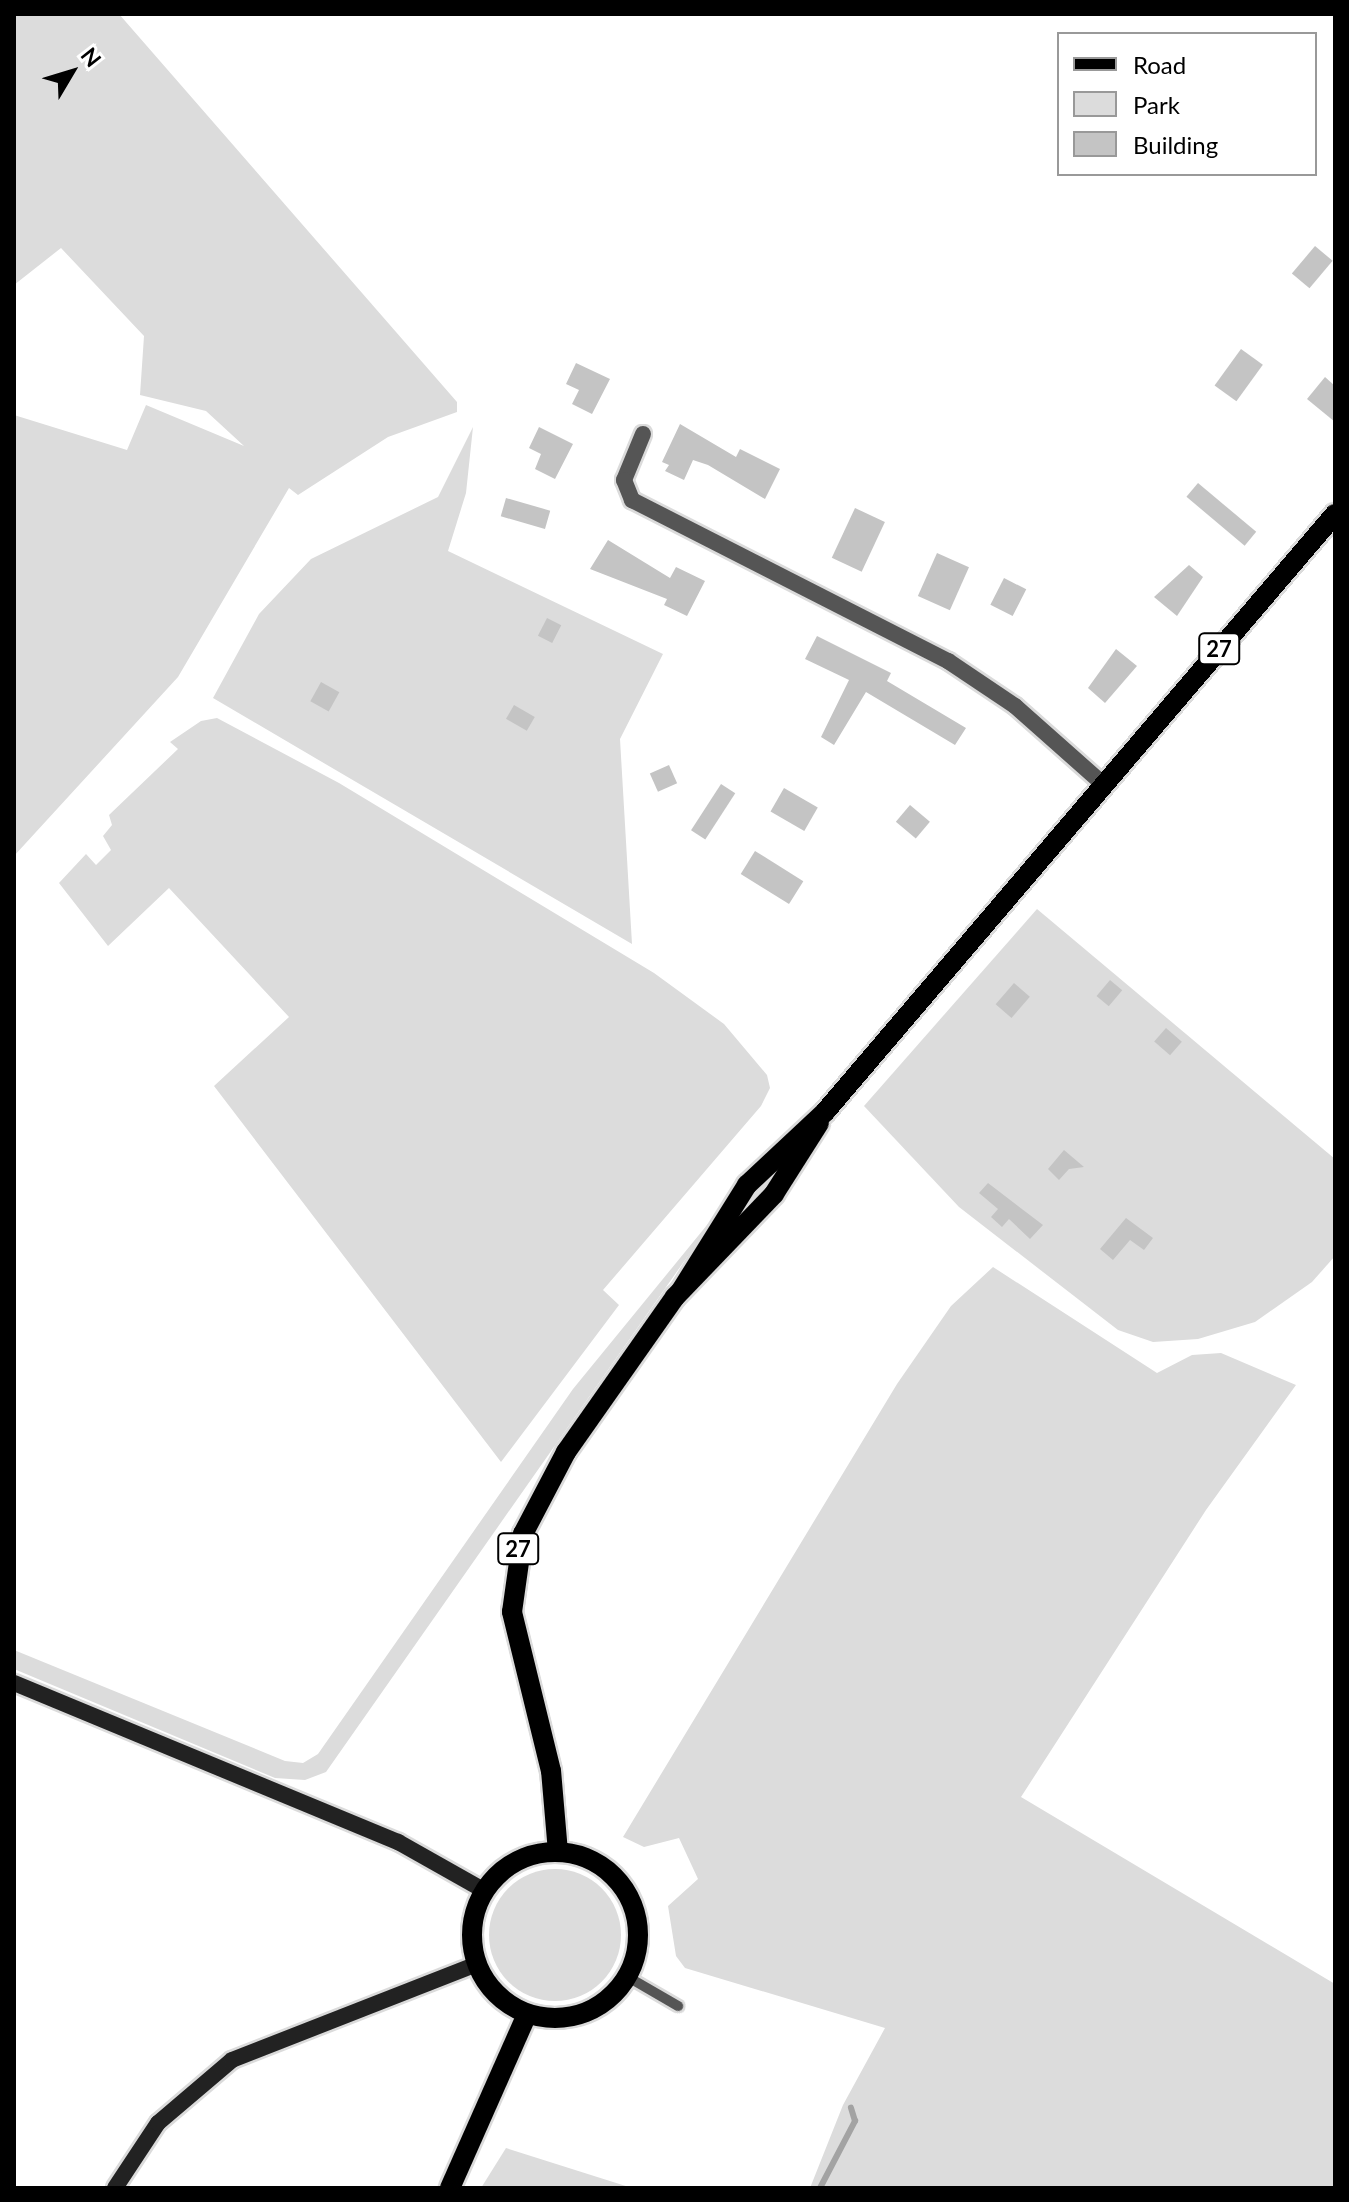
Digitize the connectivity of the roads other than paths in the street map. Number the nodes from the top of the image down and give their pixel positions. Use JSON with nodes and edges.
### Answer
{"nodes":[{"id":1,"x":643,"y":434,"type":"dead end"},
{"id":2,"x":1335,"y":514,"type":"edge"},
{"id":3,"x":1103,"y":784,"type":"junction"},
{"id":4,"x":14,"y":1683,"type":"edge"},
{"id":5,"x":558,"y":1852,"type":"junction"},
{"id":6,"x":485,"y":1891,"type":"junction"},
{"id":7,"x":477,"y":1964,"type":"junction"},
{"id":8,"x":628,"y":1977,"type":"junction"},
{"id":9,"x":678,"y":2006,"type":"dead end"},
{"id":10,"x":527,"y":2014,"type":"junction"},
{"id":11,"x":115,"y":2188,"type":"edge"},
{"id":12,"x":450,"y":2188,"type":"edge"}],
"edges":[{"from":1,"to":3,"type":"street"},
{"from":2,"to":3,"type":"main road","number":"27"},
{"from":3,"to":5,"type":"main road","number":"27"},
{"from":4,"to":6,"type":"main road"},
{"from":5,"to":6,"type":"main road"},
{"from":5,"to":8,"type":"main road"},
{"from":6,"to":7,"type":"main road"},
{"from":7,"to":10,"type":"main road"},
{"from":7,"to":11,"type":"main road"},
{"from":8,"to":9,"type":"lane"},
{"from":8,"to":10,"type":"main road"},
{"from":10,"to":12,"type":"main road"}]}
